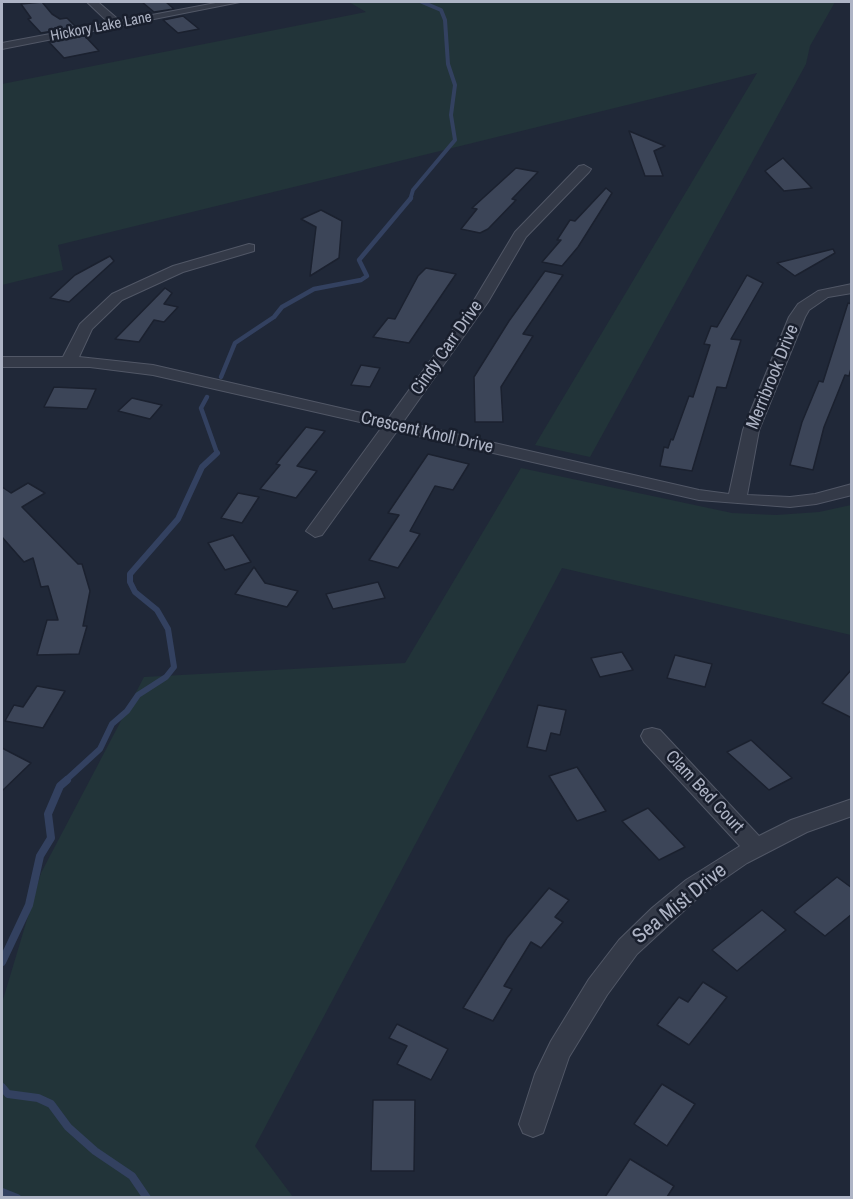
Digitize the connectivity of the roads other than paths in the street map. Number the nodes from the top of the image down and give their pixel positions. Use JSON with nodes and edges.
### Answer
{"nodes":[{"id":1,"x":92,"y":2,"type":"edge"},
{"id":2,"x":235,"y":2,"type":"edge"},
{"id":3,"x":117,"y":24,"type":"junction"},
{"id":4,"x":2,"y":46,"type":"edge"},
{"id":5,"x":584,"y":169,"type":"dead end"},
{"id":6,"x":249,"y":248,"type":"dead end"},
{"id":7,"x":852,"y":288,"type":"edge"},
{"id":8,"x":69,"y":361,"type":"junction"},
{"id":9,"x":2,"y":362,"type":"edge"},
{"id":10,"x":392,"y":426,"type":"junction"},
{"id":11,"x":852,"y":489,"type":"edge"},
{"id":12,"x":737,"y":500,"type":"junction"},
{"id":13,"x":315,"y":531,"type":"dead end"},
{"id":14,"x":652,"y":736,"type":"dead end"},
{"id":15,"x":852,"y":807,"type":"edge"},
{"id":16,"x":756,"y":848,"type":"junction"},
{"id":17,"x":533,"y":1124,"type":"dead end"}],
"edges":[{"from":1,"to":3,"type":"street"},
{"from":2,"to":3,"type":"street","name":"Hickory Lake Lane"},
{"from":3,"to":4,"type":"street","name":"Hickory Lake Lane"},
{"from":5,"to":10,"type":"street","name":"Cindy Carr Drive"},
{"from":6,"to":8,"type":"street"},
{"from":7,"to":12,"type":"street","name":"Merribrook Drive"},
{"from":8,"to":9,"type":"street","name":"Crescent Knoll Drive"},
{"from":8,"to":10,"type":"street","name":"Crescent Knoll Drive"},
{"from":10,"to":12,"type":"street","name":"Crescent Knoll Drive"},
{"from":10,"to":13,"type":"street","name":"Cindy Carr Drive"},
{"from":11,"to":12,"type":"street","name":"Crescent Knoll Drive"},
{"from":14,"to":16,"type":"street","name":"Clam Bed Court"},
{"from":15,"to":16,"type":"street","name":"Sea Mist Drive"},
{"from":16,"to":17,"type":"street","name":"Sea Mist Drive"}]}
